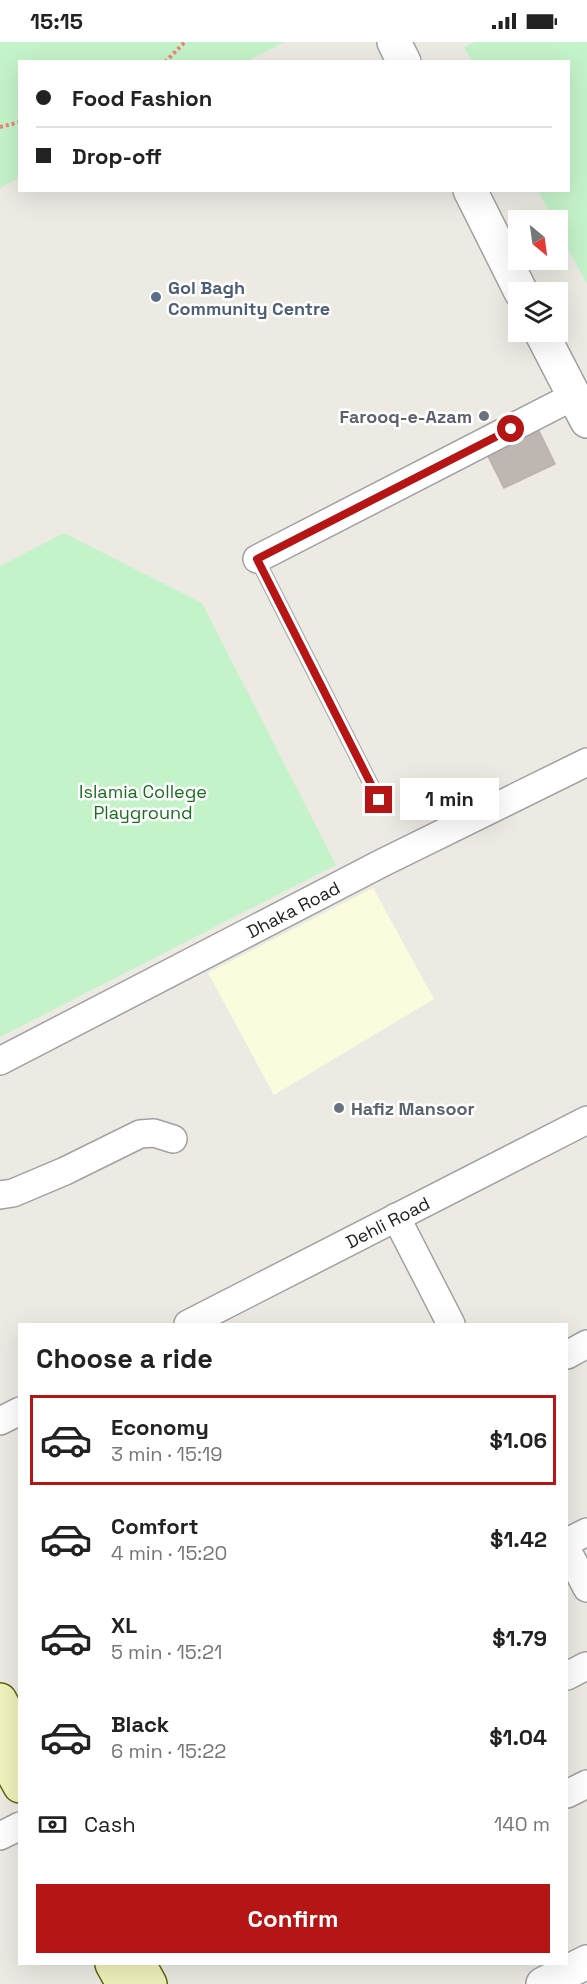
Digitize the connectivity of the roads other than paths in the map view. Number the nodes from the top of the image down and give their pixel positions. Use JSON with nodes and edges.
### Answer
{"nodes":[{"id":1,"x":394,"y":42,"type":"edge"},
{"id":2,"x":403,"y":60,"type":"edge"},
{"id":3,"x":471,"y":192,"type":"edge"},
{"id":4,"x":516,"y":282,"type":"edge"},
{"id":5,"x":546,"y":342,"type":"edge"},
{"id":6,"x":580,"y":408,"type":"edge"},
{"id":7,"x":257,"y":559,"type":"joint"},
{"id":8,"x":587,"y":762,"type":"edge"},
{"id":9,"x":379,"y":800,"type":"dead end"},
{"id":10,"x":0,"y":1061,"type":"edge"},
{"id":11,"x":587,"y":1120,"type":"edge"},
{"id":12,"x":173,"y":1139,"type":"dead end"},
{"id":13,"x":0,"y":1195,"type":"edge"},
{"id":14,"x":396,"y":1217,"type":"junction"},
{"id":15,"x":190,"y":1323,"type":"edge"},
{"id":16,"x":450,"y":1323,"type":"edge"},
{"id":17,"x":587,"y":1344,"type":"edge"},
{"id":18,"x":568,"y":1354,"type":"edge"},
{"id":19,"x":18,"y":1412,"type":"edge"},
{"id":20,"x":0,"y":1421,"type":"edge"},
{"id":21,"x":587,"y":1533,"type":"edge"},
{"id":22,"x":568,"y":1542,"type":"edge"},
{"id":23,"x":568,"y":1552,"type":"edge"},
{"id":24,"x":587,"y":1588,"type":"edge"},
{"id":25,"x":0,"y":1700,"type":"edge"},
{"id":26,"x":18,"y":1733,"type":"edge"},
{"id":27,"x":0,"y":1750,"type":"edge"},
{"id":28,"x":18,"y":1782,"type":"edge"},
{"id":29,"x":587,"y":1784,"type":"edge"},
{"id":30,"x":568,"y":1794,"type":"edge"},
{"id":31,"x":18,"y":1827,"type":"edge"},
{"id":32,"x":0,"y":1836,"type":"edge"},
{"id":33,"x":587,"y":1962,"type":"edge"},
{"id":34,"x":113,"y":1965,"type":"edge"},
{"id":35,"x":140,"y":1965,"type":"edge"},
{"id":36,"x":123,"y":1984,"type":"edge"},
{"id":37,"x":150,"y":1984,"type":"edge"},
{"id":38,"x":543,"y":1984,"type":"edge"}],
"edges":[{"from":1,"to":2,"type":"street"},
{"from":3,"to":4,"type":"street"},
{"from":5,"to":6,"type":"street"},
{"from":6,"to":7,"type":"street"},
{"from":7,"to":9,"type":"lane"},
{"from":8,"to":10,"type":"street","name":"Dhaka Road"},
{"from":11,"to":14,"type":"street","name":"Dehli Road"},
{"from":12,"to":13,"type":"street"},
{"from":14,"to":15,"type":"street","name":"Dehli Road"},
{"from":14,"to":16,"type":"street"},
{"from":17,"to":18,"type":"street"},
{"from":19,"to":20,"type":"street"},
{"from":21,"to":22,"type":"street"},
{"from":23,"to":24,"type":"street"},
{"from":25,"to":26,"type":"main road"},
{"from":27,"to":28,"type":"main road"},
{"from":29,"to":30,"type":"street"},
{"from":31,"to":32,"type":"street"},
{"from":33,"to":38,"type":"street"},
{"from":34,"to":36,"type":"main road"},
{"from":35,"to":37,"type":"main road"}]}
